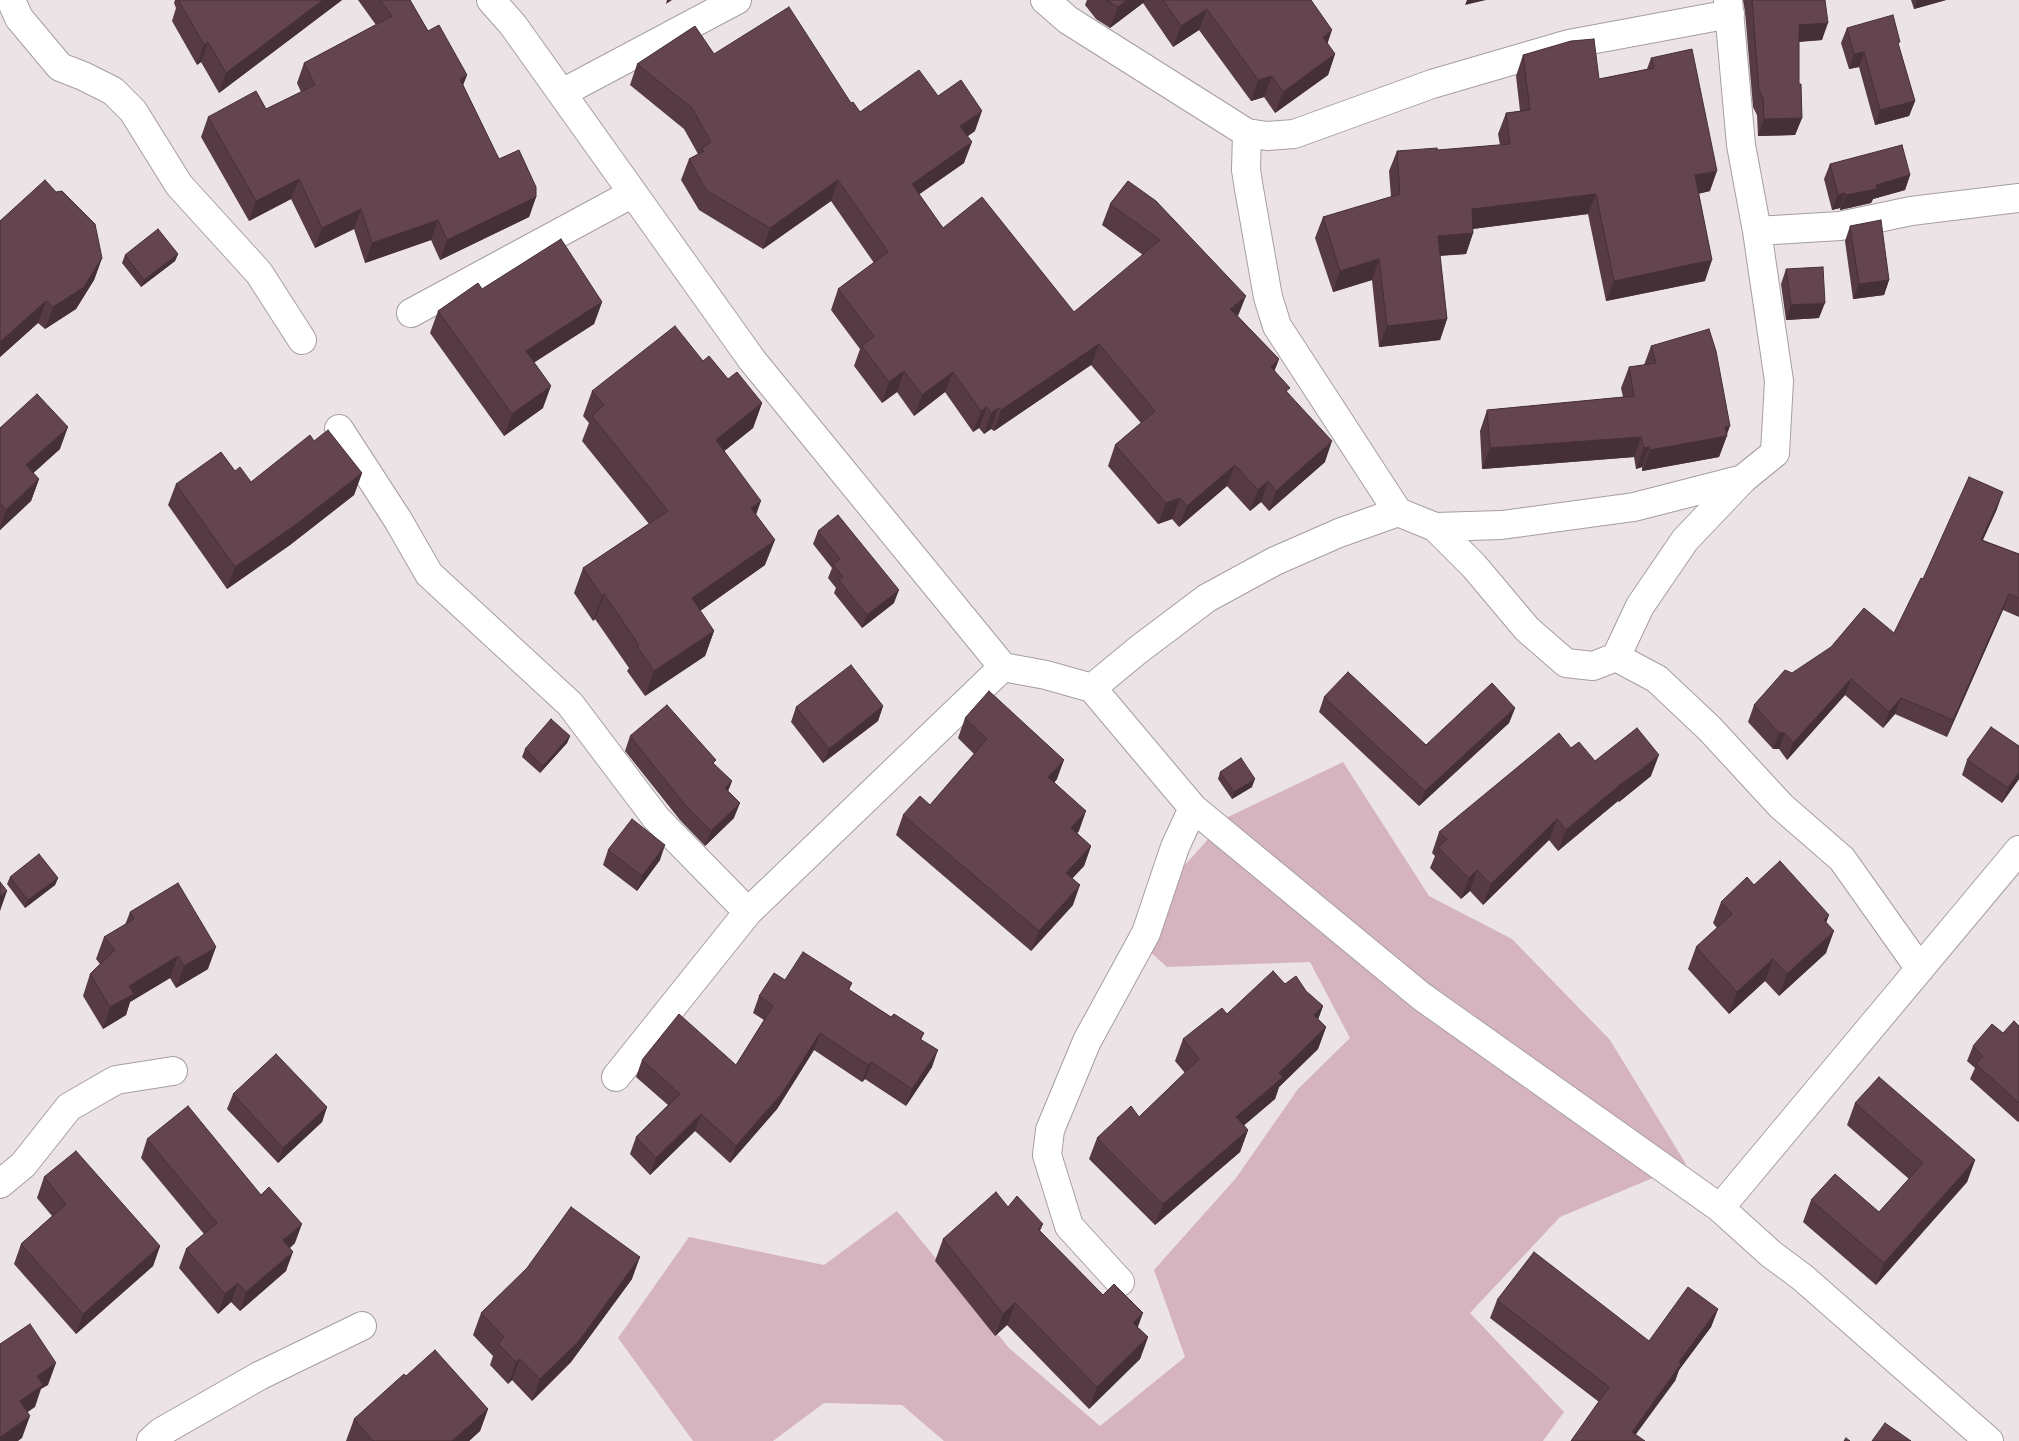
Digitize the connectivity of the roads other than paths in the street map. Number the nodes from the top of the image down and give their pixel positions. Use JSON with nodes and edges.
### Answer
{"nodes":[{"id":1,"x":12,"y":0,"type":"edge"},
{"id":2,"x":491,"y":0,"type":"edge"},
{"id":3,"x":737,"y":0,"type":"edge"},
{"id":4,"x":1045,"y":0,"type":"edge"},
{"id":5,"x":1729,"y":7,"type":"edge"},
{"id":6,"x":562,"y":93,"type":"junction"},
{"id":7,"x":1248,"y":133,"type":"junction"},
{"id":8,"x":633,"y":193,"type":"junction"},
{"id":9,"x":2019,"y":198,"type":"edge"},
{"id":10,"x":1757,"y":231,"type":"junction"},
{"id":11,"x":411,"y":313,"type":"dead end"},
{"id":12,"x":302,"y":340,"type":"dead end"},
{"id":13,"x":339,"y":430,"type":"dead end"},
{"id":14,"x":1744,"y":479,"type":"junction"},
{"id":15,"x":1398,"y":512,"type":"junction"},
{"id":16,"x":1435,"y":527,"type":"junction"},
{"id":17,"x":1616,"y":657,"type":"junction"},
{"id":18,"x":1003,"y":667,"type":"junction"},
{"id":19,"x":1092,"y":688,"type":"junction"},
{"id":20,"x":1194,"y":808,"type":"junction"},
{"id":21,"x":2019,"y":850,"type":"edge"},
{"id":22,"x":748,"y":912,"type":"junction"},
{"id":23,"x":1920,"y":969,"type":"junction"},
{"id":24,"x":173,"y":1070,"type":"dead end"},
{"id":25,"x":616,"y":1077,"type":"dead end"},
{"id":26,"x":0,"y":1184,"type":"edge"},
{"id":27,"x":1720,"y":1208,"type":"junction"},
{"id":28,"x":1120,"y":1282,"type":"dead end"},
{"id":29,"x":362,"y":1326,"type":"dead end"},
{"id":30,"x":151,"y":1441,"type":"edge"},
{"id":31,"x":1989,"y":1441,"type":"edge"}],
"edges":[{"from":1,"to":12,"type":"street"},
{"from":2,"to":6,"type":"street"},
{"from":3,"to":6,"type":"street"},
{"from":4,"to":7,"type":"street"},
{"from":5,"to":7,"type":"street"},
{"from":5,"to":10,"type":"street"},
{"from":6,"to":8,"type":"street"},
{"from":7,"to":15,"type":"street"},
{"from":8,"to":11,"type":"street"},
{"from":8,"to":18,"type":"street"},
{"from":9,"to":10,"type":"street"},
{"from":10,"to":14,"type":"street"},
{"from":13,"to":22,"type":"street"},
{"from":14,"to":16,"type":"street"},
{"from":14,"to":17,"type":"street"},
{"from":15,"to":16,"type":"street"},
{"from":15,"to":19,"type":"street"},
{"from":16,"to":17,"type":"street"},
{"from":17,"to":23,"type":"street"},
{"from":18,"to":19,"type":"street"},
{"from":18,"to":22,"type":"street"},
{"from":19,"to":20,"type":"street"},
{"from":20,"to":27,"type":"street"},
{"from":20,"to":28,"type":"street"},
{"from":21,"to":23,"type":"street"},
{"from":22,"to":25,"type":"street"},
{"from":23,"to":27,"type":"street"},
{"from":24,"to":26,"type":"street"},
{"from":27,"to":31,"type":"street"},
{"from":29,"to":30,"type":"street"}]}
